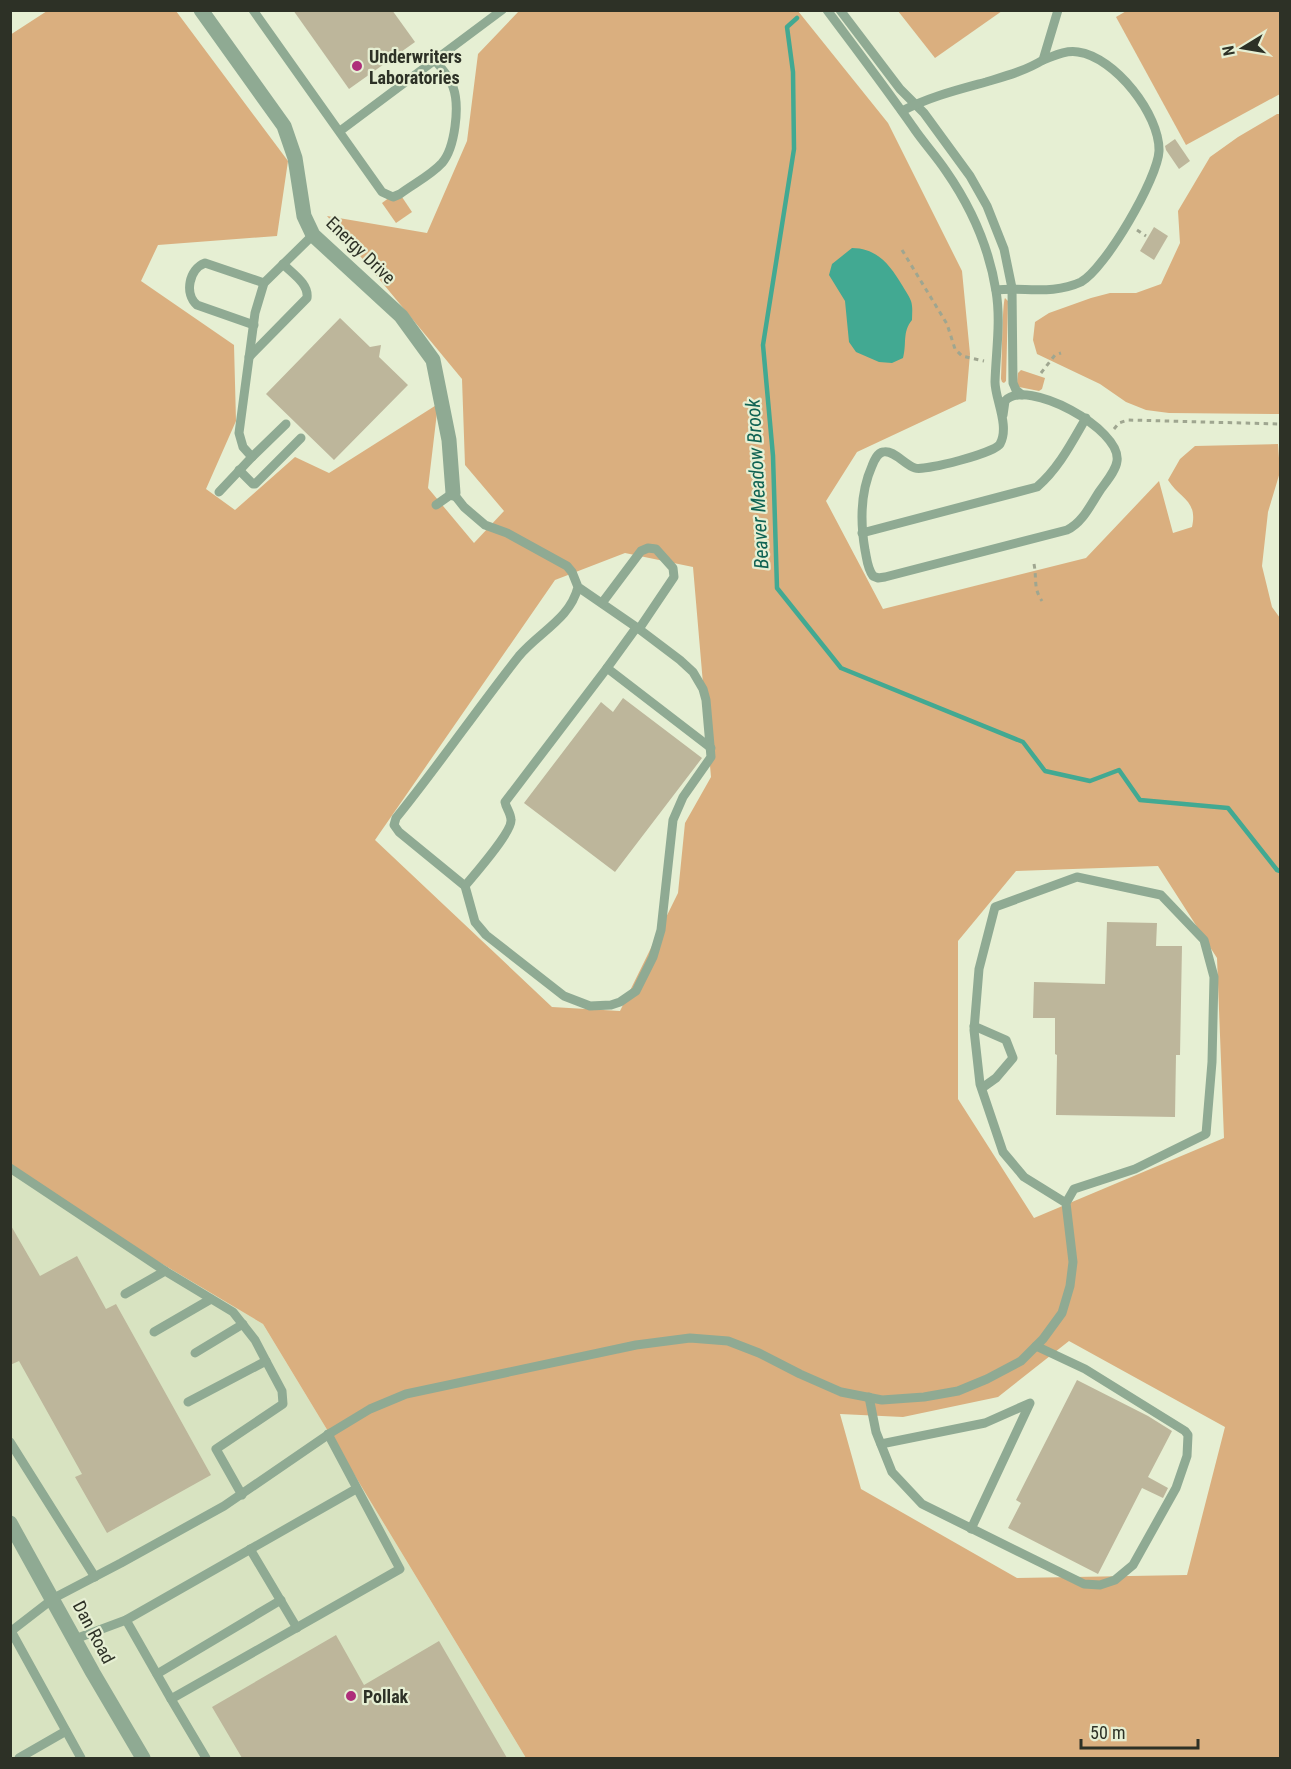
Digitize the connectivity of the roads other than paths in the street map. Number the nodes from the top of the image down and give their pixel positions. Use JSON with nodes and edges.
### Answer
{"nodes":[{"id":1,"x":201,"y":10,"type":"edge"},
{"id":2,"x":253,"y":10,"type":"edge"},
{"id":3,"x":502,"y":10,"type":"edge"},
{"id":4,"x":827,"y":10,"type":"edge"},
{"id":5,"x":840,"y":10,"type":"edge"},
{"id":6,"x":1058,"y":10,"type":"edge"},
{"id":7,"x":435,"y":60,"type":"junction"},
{"id":8,"x":1043,"y":60,"type":"junction"},
{"id":9,"x":916,"y":104,"type":"junction"},
{"id":10,"x":902,"y":111,"type":"junction"},
{"id":11,"x":340,"y":131,"type":"junction"},
{"id":12,"x":313,"y":235,"type":"junction"},
{"id":13,"x":284,"y":264,"type":"junction"},
{"id":14,"x":264,"y":283,"type":"junction"},
{"id":15,"x":1012,"y":288,"type":"junction"},
{"id":16,"x":996,"y":290,"type":"junction"},
{"id":17,"x":254,"y":325,"type":"junction"},
{"id":18,"x":249,"y":357,"type":"junction"},
{"id":19,"x":1022,"y":395,"type":"junction"},
{"id":20,"x":1003,"y":415,"type":"junction"},
{"id":21,"x":1086,"y":417,"type":"junction"},
{"id":22,"x":286,"y":424,"type":"dead end"},
{"id":23,"x":302,"y":438,"type":"dead end"},
{"id":24,"x":252,"y":457,"type":"junction"},
{"id":25,"x":239,"y":470,"type":"junction"},
{"id":26,"x":219,"y":492,"type":"dead end"},
{"id":27,"x":453,"y":493,"type":"junction"},
{"id":28,"x":436,"y":505,"type":"dead end"},
{"id":29,"x":862,"y":533,"type":"junction"},
{"id":30,"x":578,"y":587,"type":"junction"},
{"id":31,"x":602,"y":603,"type":"junction"},
{"id":32,"x":637,"y":628,"type":"junction"},
{"id":33,"x":607,"y":668,"type":"junction"},
{"id":34,"x":711,"y":748,"type":"junction"},
{"id":35,"x":465,"y":886,"type":"junction"},
{"id":36,"x":974,"y":1026,"type":"junction"},
{"id":37,"x":981,"y":1088,"type":"junction"},
{"id":38,"x":10,"y":1168,"type":"edge"},
{"id":39,"x":1066,"y":1203,"type":"junction"},
{"id":40,"x":165,"y":1271,"type":"junction"},
{"id":41,"x":125,"y":1294,"type":"dead end"},
{"id":42,"x":211,"y":1299,"type":"junction"},
{"id":43,"x":243,"y":1324,"type":"junction"},
{"id":44,"x":154,"y":1332,"type":"dead end"},
{"id":45,"x":1036,"y":1346,"type":"junction"},
{"id":46,"x":195,"y":1353,"type":"dead end"},
{"id":47,"x":266,"y":1361,"type":"junction"},
{"id":48,"x":869,"y":1397,"type":"junction"},
{"id":49,"x":188,"y":1402,"type":"dead end"},
{"id":50,"x":328,"y":1434,"type":"junction"},
{"id":51,"x":10,"y":1442,"type":"edge"},
{"id":52,"x":881,"y":1444,"type":"junction"},
{"id":53,"x":356,"y":1489,"type":"junction"},
{"id":54,"x":242,"y":1495,"type":"junction"},
{"id":55,"x":10,"y":1523,"type":"edge"},
{"id":56,"x":971,"y":1529,"type":"junction"},
{"id":57,"x":250,"y":1549,"type":"junction"},
{"id":58,"x":94,"y":1577,"type":"junction"},
{"id":59,"x":54,"y":1598,"type":"junction"},
{"id":60,"x":281,"y":1600,"type":"junction"},
{"id":61,"x":126,"y":1620,"type":"junction"},
{"id":62,"x":297,"y":1628,"type":"junction"},
{"id":63,"x":11,"y":1632,"type":"edge"},
{"id":64,"x":75,"y":1638,"type":"junction"},
{"id":65,"x":157,"y":1674,"type":"junction"},
{"id":66,"x":171,"y":1699,"type":"junction"},
{"id":67,"x":66,"y":1731,"type":"junction"},
{"id":68,"x":19,"y":1758,"type":"edge"},
{"id":69,"x":81,"y":1758,"type":"edge"},
{"id":70,"x":143,"y":1758,"type":"edge"},
{"id":71,"x":206,"y":1758,"type":"edge"}],
"edges":[{"from":1,"to":12,"type":"street","name":"Energy Drive"},
{"from":2,"to":11,"type":"lane"},
{"from":3,"to":7,"type":"lane"},
{"from":4,"to":10,"type":"lane"},
{"from":5,"to":9,"type":"lane"},
{"from":6,"to":8,"type":"lane"},
{"from":7,"to":11,"type":"lane"},
{"from":7,"to":11,"type":"lane"},
{"from":8,"to":9,"type":"lane"},
{"from":8,"to":15,"type":"lane"},
{"from":9,"to":10,"type":"lane"},
{"from":9,"to":15,"type":"lane"},
{"from":10,"to":16,"type":"lane"},
{"from":12,"to":13,"type":"lane"},
{"from":12,"to":27,"type":"street","name":"Energy Drive"},
{"from":13,"to":14,"type":"lane"},
{"from":13,"to":18,"type":"lane"},
{"from":14,"to":17,"type":"lane"},
{"from":14,"to":17,"type":"lane"},
{"from":15,"to":16,"type":"lane"},
{"from":15,"to":19,"type":"lane"},
{"from":16,"to":20,"type":"lane"},
{"from":17,"to":18,"type":"lane"},
{"from":18,"to":24,"type":"lane"},
{"from":19,"to":20,"type":"lane"},
{"from":19,"to":21,"type":"lane"},
{"from":20,"to":29,"type":"lane"},
{"from":21,"to":29,"type":"lane"},
{"from":21,"to":29,"type":"lane"},
{"from":22,"to":24,"type":"lane"},
{"from":23,"to":25,"type":"lane"},
{"from":24,"to":25,"type":"lane"},
{"from":25,"to":26,"type":"lane"},
{"from":27,"to":28,"type":"lane"},
{"from":27,"to":30,"type":"lane"},
{"from":30,"to":31,"type":"lane"},
{"from":30,"to":35,"type":"lane"},
{"from":31,"to":32,"type":"lane"},
{"from":31,"to":32,"type":"lane"},
{"from":32,"to":33,"type":"lane"},
{"from":32,"to":34,"type":"lane"},
{"from":33,"to":34,"type":"lane"},
{"from":33,"to":35,"type":"lane"},
{"from":34,"to":35,"type":"lane"},
{"from":36,"to":37,"type":"lane"},
{"from":36,"to":37,"type":"lane"},
{"from":36,"to":39,"type":"lane"},
{"from":37,"to":39,"type":"lane"},
{"from":38,"to":40,"type":"lane"},
{"from":39,"to":45,"type":"lane"},
{"from":40,"to":41,"type":"lane"},
{"from":40,"to":42,"type":"lane"},
{"from":42,"to":43,"type":"lane"},
{"from":42,"to":44,"type":"lane"},
{"from":43,"to":46,"type":"lane"},
{"from":43,"to":47,"type":"lane"},
{"from":45,"to":48,"type":"lane"},
{"from":45,"to":56,"type":"lane"},
{"from":47,"to":49,"type":"lane"},
{"from":47,"to":54,"type":"lane"},
{"from":48,"to":50,"type":"lane"},
{"from":48,"to":52,"type":"lane"},
{"from":50,"to":53,"type":"lane"},
{"from":50,"to":54,"type":"lane"},
{"from":51,"to":58,"type":"lane"},
{"from":52,"to":56,"type":"lane"},
{"from":52,"to":56,"type":"lane"},
{"from":53,"to":57,"type":"lane"},
{"from":53,"to":62,"type":"lane"},
{"from":54,"to":58,"type":"lane"},
{"from":55,"to":59,"type":"street","name":"Dan Road"},
{"from":57,"to":60,"type":"lane"},
{"from":57,"to":61,"type":"lane"},
{"from":58,"to":59,"type":"lane"},
{"from":59,"to":63,"type":"lane"},
{"from":59,"to":64,"type":"street","name":"Dan Road"},
{"from":60,"to":62,"type":"lane"},
{"from":60,"to":65,"type":"lane"},
{"from":61,"to":64,"type":"lane"},
{"from":61,"to":65,"type":"lane"},
{"from":62,"to":66,"type":"lane"},
{"from":63,"to":67,"type":"lane"},
{"from":64,"to":70,"type":"street","name":"Dan Road"},
{"from":65,"to":66,"type":"lane"},
{"from":66,"to":71,"type":"lane"},
{"from":67,"to":68,"type":"lane"},
{"from":67,"to":69,"type":"lane"}]}
